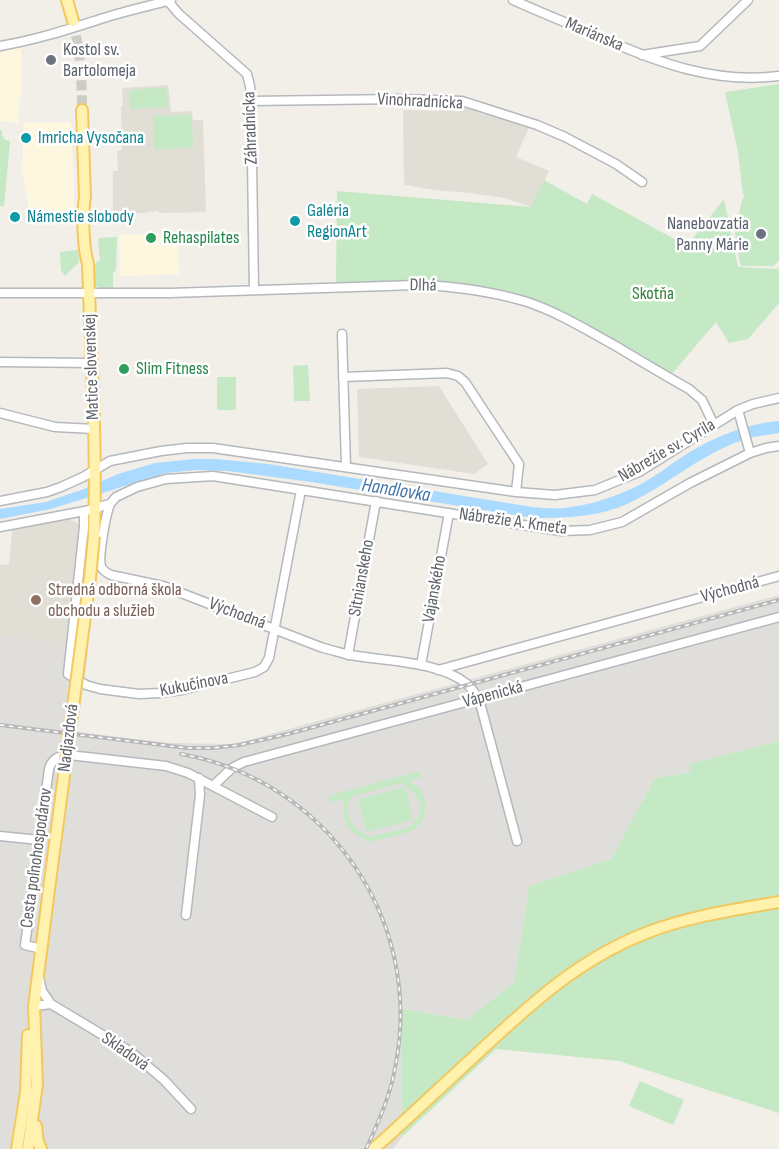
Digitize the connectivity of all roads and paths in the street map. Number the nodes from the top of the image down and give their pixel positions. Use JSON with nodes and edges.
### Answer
{"nodes":[{"id":1,"x":67,"y":0,"type":"edge"},
{"id":2,"x":169,"y":0,"type":"edge"},
{"id":3,"x":513,"y":0,"type":"edge"},
{"id":4,"x":748,"y":0,"type":"edge"},
{"id":5,"x":73,"y":21,"type":"tunnel mouth"},
{"id":6,"x":0,"y":46,"type":"edge"},
{"id":7,"x":642,"y":55,"type":"junction"},
{"id":8,"x":779,"y":76,"type":"edge"},
{"id":9,"x":251,"y":101,"type":"junction"},
{"id":10,"x":82,"y":110,"type":"tunnel mouth"},
{"id":11,"x":642,"y":182,"type":"dead end"},
{"id":12,"x":254,"y":290,"type":"junction"},
{"id":13,"x":89,"y":292,"type":"junction"},
{"id":14,"x":0,"y":293,"type":"edge"},
{"id":15,"x":342,"y":334,"type":"dead end"},
{"id":16,"x":0,"y":362,"type":"edge"},
{"id":17,"x":92,"y":363,"type":"junction"},
{"id":18,"x":343,"y":377,"type":"junction"},
{"id":19,"x":779,"y":398,"type":"edge"},
{"id":20,"x":738,"y":410,"type":"junction"},
{"id":21,"x":0,"y":413,"type":"edge"},
{"id":22,"x":714,"y":425,"type":"junction"},
{"id":23,"x":94,"y":429,"type":"junction"},
{"id":24,"x":779,"y":446,"type":"edge"},
{"id":25,"x":749,"y":449,"type":"junction"},
{"id":26,"x":346,"y":467,"type":"junction"},
{"id":27,"x":95,"y":475,"type":"junction"},
{"id":28,"x":300,"y":490,"type":"junction"},
{"id":29,"x":516,"y":492,"type":"junction"},
{"id":30,"x":0,"y":501,"type":"edge"},
{"id":31,"x":376,"y":501,"type":"junction"},
{"id":32,"x":110,"y":504,"type":"junction"},
{"id":33,"x":91,"y":507,"type":"junction"},
{"id":34,"x":449,"y":513,"type":"junction"},
{"id":35,"x":0,"y":527,"type":"edge"},
{"id":36,"x":97,"y":531,"type":"junction"},
{"id":37,"x":779,"y":576,"type":"edge"},
{"id":38,"x":779,"y":617,"type":"edge"},
{"id":39,"x":274,"y":628,"type":"junction"},
{"id":40,"x":348,"y":654,"type":"junction"},
{"id":41,"x":421,"y":665,"type":"junction"},
{"id":42,"x":438,"y":670,"type":"junction"},
{"id":43,"x":479,"y":699,"type":"junction"},
{"id":44,"x":199,"y":778,"type":"junction"},
{"id":45,"x":213,"y":786,"type":"junction"},
{"id":46,"x":272,"y":817,"type":"dead end"},
{"id":47,"x":0,"y":836,"type":"edge"},
{"id":48,"x":39,"y":840,"type":"junction"},
{"id":49,"x":517,"y":841,"type":"dead end"},
{"id":50,"x":779,"y":902,"type":"edge"},
{"id":51,"x":186,"y":915,"type":"dead end"},
{"id":52,"x":42,"y":949,"type":"junction"},
{"id":53,"x":38,"y":974,"type":"junction"},
{"id":54,"x":51,"y":1004,"type":"junction"},
{"id":55,"x":34,"y":1006,"type":"junction"},
{"id":56,"x":35,"y":1102,"type":"junction"},
{"id":57,"x":191,"y":1109,"type":"dead end"},
{"id":58,"x":17,"y":1149,"type":"edge"},
{"id":59,"x":28,"y":1149,"type":"edge"},
{"id":60,"x":41,"y":1149,"type":"edge"},
{"id":61,"x":373,"y":1149,"type":"edge"}],
"edges":[{"from":1,"to":5,"type":"main road"},
{"from":2,"to":6,"type":"street"},
{"from":2,"to":9,"type":"street","name":"Záhradnícka"},
{"from":3,"to":7,"type":"street","name":"Mariánska"},
{"from":4,"to":7,"type":"street"},
{"from":7,"to":8,"type":"street","name":"Mariánska"},
{"from":9,"to":11,"type":"street","name":"Vinohradnícka"},
{"from":9,"to":12,"type":"street","name":"Záhradnícka"},
{"from":10,"to":13,"type":"main road","name":"Matice slovenskej"},
{"from":12,"to":13,"type":"street","name":"Dlhá"},
{"from":12,"to":22,"type":"street","name":"Dlhá"},
{"from":13,"to":14,"type":"street","name":"Dlhá"},
{"from":13,"to":17,"type":"main road","name":"Matice slovenskej"},
{"from":15,"to":18,"type":"street"},
{"from":16,"to":17,"type":"street"},
{"from":17,"to":23,"type":"main road","name":"Matice slovenskej"},
{"from":18,"to":26,"type":"street"},
{"from":18,"to":29,"type":"street"},
{"from":19,"to":20,"type":"street","name":"Nábrežie sv. Cyrila"},
{"from":20,"to":22,"type":"street","name":"Nábrežie sv. Cyrila"},
{"from":20,"to":25,"type":"street"},
{"from":21,"to":23,"type":"street"},
{"from":22,"to":29,"type":"street","name":"Nábrežie sv. Cyrila"},
{"from":23,"to":27,"type":"main road","name":"Matice slovenskej"},
{"from":24,"to":25,"type":"street","name":"Nábrežie A. Kmeťa"},
{"from":25,"to":34,"type":"street","name":"Nábrežie A. Kmeťa"},
{"from":26,"to":27,"type":"street","name":"Nábrežie sv. Cyrila"},
{"from":26,"to":29,"type":"street","name":"Nábrežie sv. Cyrila"},
{"from":27,"to":30,"type":"street","name":"Nábrežie sv. Cyrila"},
{"from":27,"to":33,"type":"main road","name":"Nadjazdová"},
{"from":28,"to":31,"type":"street","name":"Nábrežie A. Kmeťa"},
{"from":28,"to":32,"type":"street","name":"Nábrežie A. Kmeťa"},
{"from":28,"to":39,"type":"street"},
{"from":31,"to":34,"type":"street","name":"Nábrežie A. Kmeťa"},
{"from":31,"to":40,"type":"street","name":"Sitnianskeho"},
{"from":32,"to":33,"type":"street","name":"Nábrežie A. Kmeťa"},
{"from":32,"to":36,"type":"street","name":"Východná"},
{"from":33,"to":35,"type":"street","name":"Nábrežie A. Kmeťa"},
{"from":33,"to":36,"type":"main road","name":"Nadjazdová"},
{"from":33,"to":39,"type":"street","name":"Kukučínova"},
{"from":34,"to":41,"type":"street","name":"Vajanského"},
{"from":36,"to":39,"type":"street","name":"Východná"},
{"from":36,"to":52,"type":"main road","name":"Nadjazdová","bridge":true},
{"from":37,"to":42,"type":"street","name":"Východná"},
{"from":38,"to":43,"type":"street","name":"Vápenická"},
{"from":39,"to":40,"type":"street","name":"Východná"},
{"from":40,"to":41,"type":"street","name":"Východná"},
{"from":41,"to":42,"type":"street","name":"Východná"},
{"from":42,"to":43,"type":"street","name":"Východná"},
{"from":43,"to":45,"type":"street","name":"Vápenická"},
{"from":43,"to":49,"type":"street"},
{"from":44,"to":45,"type":"street","name":"Cesta poľnohospodárov"},
{"from":44,"to":48,"type":"street","name":"Cesta poľnohospodárov"},
{"from":44,"to":51,"type":"street"},
{"from":45,"to":46,"type":"street","name":"Cesta poľnohospodárov"},
{"from":47,"to":48,"type":"street"},
{"from":48,"to":52,"type":"street","name":"Cesta poľnohospodárov"},
{"from":50,"to":61,"type":"main road"},
{"from":52,"to":53,"type":"main road","name":"Nadjazdová"},
{"from":53,"to":54,"type":"street"},
{"from":53,"to":55,"type":"main road","name":"Nadjazdová"},
{"from":54,"to":55,"type":"street"},
{"from":54,"to":57,"type":"street","name":"Skladová"},
{"from":55,"to":56,"type":"main road","name":"Nadjazdová"},
{"from":55,"to":58,"type":"main road","name":"Nadjazdová"},
{"from":56,"to":59,"type":"main road","name":"Nadjazdová"},
{"from":56,"to":60,"type":"main road"}]}
